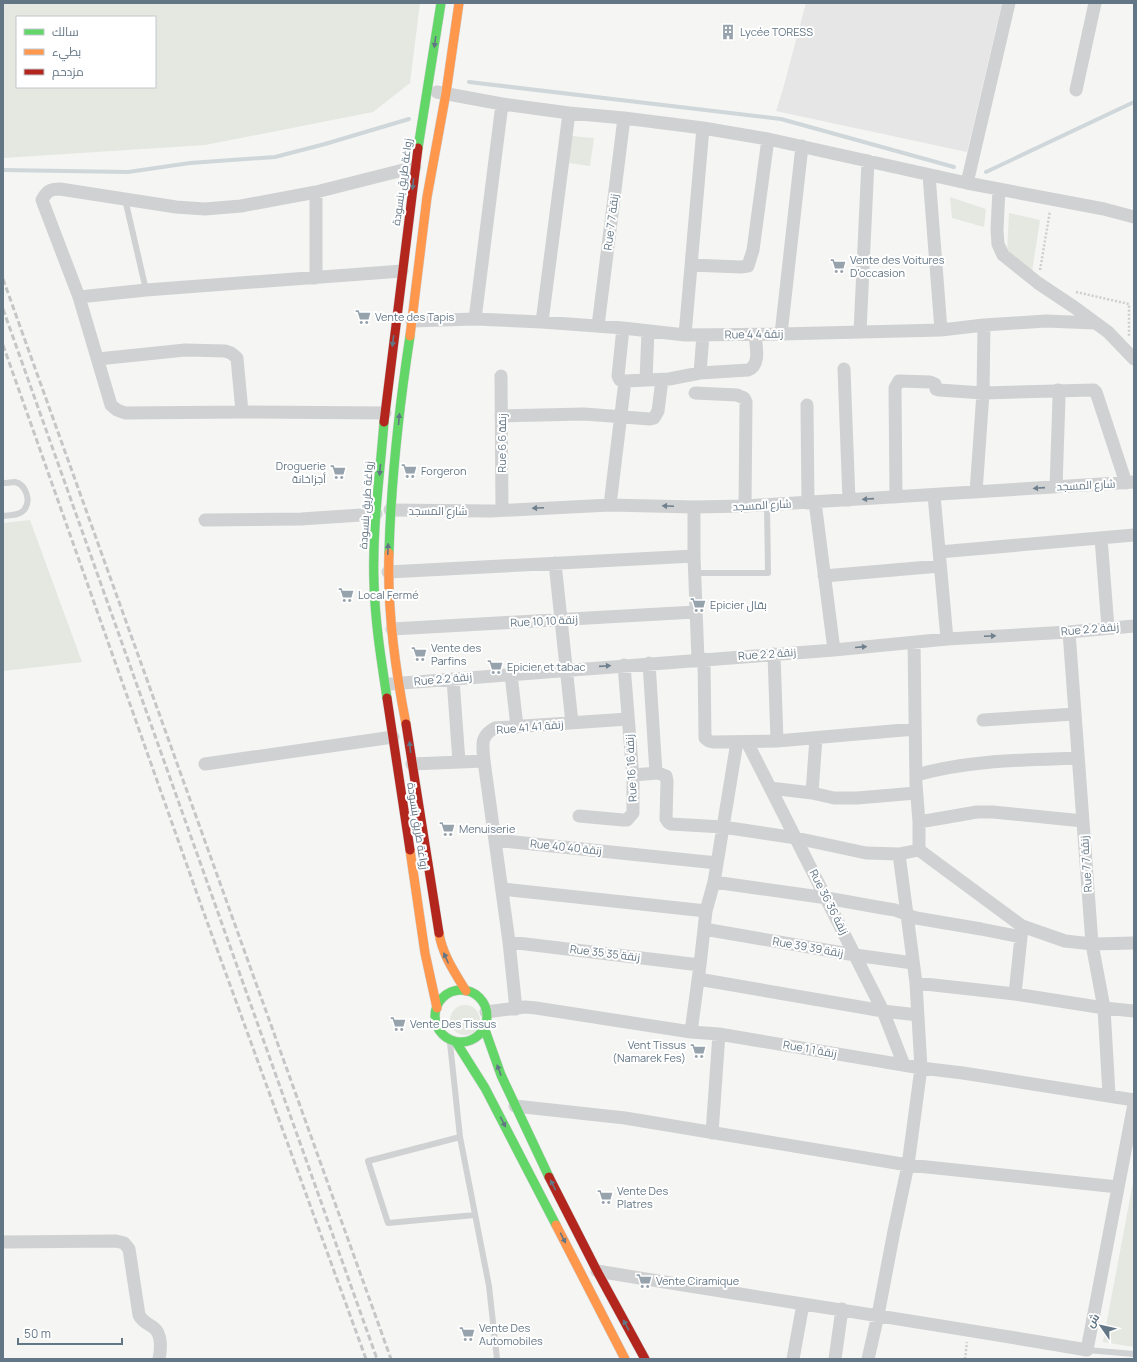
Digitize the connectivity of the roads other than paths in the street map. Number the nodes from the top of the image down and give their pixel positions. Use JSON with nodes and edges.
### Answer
{"nodes":[{"id":1,"x":441,"y":3,"type":"edge"},
{"id":2,"x":459,"y":3,"type":"edge"},
{"id":3,"x":1009,"y":3,"type":"edge"},
{"id":4,"x":1095,"y":3,"type":"edge"},
{"id":5,"x":1076,"y":90,"type":"dead end"},
{"id":6,"x":428,"y":91,"type":"junction"},
{"id":7,"x":446,"y":93,"type":"junction"},
{"id":8,"x":502,"y":104,"type":"junction"},
{"id":9,"x":569,"y":113,"type":"junction"},
{"id":10,"x":624,"y":118,"type":"junction"},
{"id":11,"x":702,"y":128,"type":"junction"},
{"id":12,"x":768,"y":139,"type":"junction"},
{"id":13,"x":802,"y":146,"type":"junction"},
{"id":14,"x":868,"y":161,"type":"junction"},
{"id":15,"x":415,"y":167,"type":"junction"},
{"id":16,"x":929,"y":175,"type":"junction"},
{"id":17,"x":967,"y":183,"type":"junction"},
{"id":18,"x":999,"y":189,"type":"junction"},
{"id":19,"x":316,"y":192,"type":"junction"},
{"id":20,"x":125,"y":199,"type":"junction"},
{"id":21,"x":1134,"y":217,"type":"edge"},
{"id":22,"x":691,"y":265,"type":"junction"},
{"id":23,"x":402,"y":271,"type":"junction"},
{"id":24,"x":316,"y":278,"type":"junction"},
{"id":25,"x":146,"y":290,"type":"junction"},
{"id":26,"x":79,"y":297,"type":"junction"},
{"id":27,"x":475,"y":319,"type":"junction"},
{"id":28,"x":412,"y":321,"type":"junction"},
{"id":29,"x":542,"y":322,"type":"junction"},
{"id":30,"x":1095,"y":323,"type":"junction"},
{"id":31,"x":984,"y":325,"type":"junction"},
{"id":32,"x":598,"y":326,"type":"junction"},
{"id":33,"x":623,"y":328,"type":"junction"},
{"id":34,"x":941,"y":330,"type":"junction"},
{"id":35,"x":648,"y":331,"type":"junction"},
{"id":36,"x":860,"y":332,"type":"junction"},
{"id":37,"x":781,"y":334,"type":"junction"},
{"id":38,"x":685,"y":335,"type":"junction"},
{"id":39,"x":703,"y":335,"type":"junction"},
{"id":40,"x":755,"y":335,"type":"junction"},
{"id":41,"x":1132,"y":356,"type":"edge"},
{"id":42,"x":98,"y":359,"type":"junction"},
{"id":43,"x":844,"y":369,"type":"dead end"},
{"id":44,"x":700,"y":373,"type":"junction"},
{"id":45,"x":501,"y":376,"type":"dead end"},
{"id":46,"x":646,"y":380,"type":"junction"},
{"id":47,"x":662,"y":380,"type":"junction"},
{"id":48,"x":626,"y":381,"type":"junction"},
{"id":49,"x":1058,"y":390,"type":"junction"},
{"id":50,"x":695,"y":393,"type":"dead end"},
{"id":51,"x":983,"y":393,"type":"junction"},
{"id":52,"x":807,"y":405,"type":"dead end"},
{"id":53,"x":242,"y":412,"type":"junction"},
{"id":54,"x":385,"y":413,"type":"junction"},
{"id":55,"x":501,"y":416,"type":"junction"},
{"id":56,"x":622,"y":416,"type":"junction"},
{"id":57,"x":3,"y":483,"type":"edge"},
{"id":58,"x":1130,"y":483,"type":"edge"},
{"id":59,"x":1056,"y":487,"type":"junction"},
{"id":60,"x":976,"y":492,"type":"junction"},
{"id":61,"x":934,"y":495,"type":"junction"},
{"id":62,"x":896,"y":497,"type":"junction"},
{"id":63,"x":848,"y":500,"type":"junction"},
{"id":64,"x":812,"y":503,"type":"junction"},
{"id":65,"x":610,"y":505,"type":"junction"},
{"id":66,"x":767,"y":505,"type":"junction"},
{"id":67,"x":745,"y":506,"type":"junction"},
{"id":68,"x":694,"y":507,"type":"junction"},
{"id":69,"x":390,"y":510,"type":"junction"},
{"id":70,"x":502,"y":510,"type":"junction"},
{"id":71,"x":376,"y":514,"type":"junction"},
{"id":72,"x":3,"y":516,"type":"edge"},
{"id":73,"x":205,"y":520,"type":"dead end"},
{"id":74,"x":1134,"y":535,"type":"edge"},
{"id":75,"x":1101,"y":538,"type":"junction"},
{"id":76,"x":939,"y":552,"type":"junction"},
{"id":77,"x":694,"y":556,"type":"junction"},
{"id":78,"x":555,"y":563,"type":"junction"},
{"id":79,"x":940,"y":566,"type":"junction"},
{"id":80,"x":388,"y":572,"type":"junction"},
{"id":81,"x":694,"y":573,"type":"junction"},
{"id":82,"x":824,"y":576,"type":"junction"},
{"id":83,"x":695,"y":612,"type":"junction"},
{"id":84,"x":561,"y":620,"type":"junction"},
{"id":85,"x":1134,"y":626,"type":"edge"},
{"id":86,"x":1108,"y":628,"type":"junction"},
{"id":87,"x":392,"y":629,"type":"junction"},
{"id":88,"x":1069,"y":632,"type":"junction"},
{"id":89,"x":947,"y":639,"type":"junction"},
{"id":90,"x":914,"y":643,"type":"junction"},
{"id":91,"x":834,"y":650,"type":"junction"},
{"id":92,"x":774,"y":654,"type":"junction"},
{"id":93,"x":701,"y":659,"type":"junction"},
{"id":94,"x":649,"y":663,"type":"junction"},
{"id":95,"x":624,"y":665,"type":"junction"},
{"id":96,"x":566,"y":669,"type":"junction"},
{"id":97,"x":511,"y":674,"type":"junction"},
{"id":98,"x":453,"y":678,"type":"junction"},
{"id":99,"x":399,"y":683,"type":"junction"},
{"id":100,"x":385,"y":684,"type":"junction"},
{"id":101,"x":1075,"y":714,"type":"junction"},
{"id":102,"x":628,"y":720,"type":"junction"},
{"id":103,"x":983,"y":720,"type":"dead end"},
{"id":104,"x":572,"y":723,"type":"junction"},
{"id":105,"x":517,"y":726,"type":"junction"},
{"id":106,"x":915,"y":729,"type":"junction"},
{"id":107,"x":393,"y":737,"type":"junction"},
{"id":108,"x":816,"y":738,"type":"junction"},
{"id":109,"x":777,"y":741,"type":"junction"},
{"id":110,"x":742,"y":742,"type":"junction"},
{"id":111,"x":1078,"y":758,"type":"junction"},
{"id":112,"x":484,"y":761,"type":"junction"},
{"id":113,"x":459,"y":762,"type":"junction"},
{"id":114,"x":205,"y":764,"type":"dead end"},
{"id":115,"x":412,"y":764,"type":"junction"},
{"id":116,"x":656,"y":773,"type":"junction"},
{"id":117,"x":633,"y":775,"type":"junction"},
{"id":118,"x":916,"y":775,"type":"junction"},
{"id":119,"x":770,"y":788,"type":"junction"},
{"id":120,"x":812,"y":793,"type":"junction"},
{"id":121,"x":916,"y":793,"type":"junction"},
{"id":122,"x":579,"y":816,"type":"dead end"},
{"id":123,"x":1083,"y":821,"type":"junction"},
{"id":124,"x":919,"y":822,"type":"junction"},
{"id":125,"x":723,"y":827,"type":"junction"},
{"id":126,"x":796,"y":838,"type":"junction"},
{"id":127,"x":495,"y":840,"type":"junction"},
{"id":128,"x":919,"y":850,"type":"junction"},
{"id":129,"x":899,"y":854,"type":"junction"},
{"id":130,"x":717,"y":863,"type":"junction"},
{"id":131,"x":714,"y":882,"type":"junction"},
{"id":132,"x":502,"y":889,"type":"junction"},
{"id":133,"x":828,"y":898,"type":"junction"},
{"id":134,"x":706,"y":911,"type":"junction"},
{"id":135,"x":907,"y":914,"type":"junction"},
{"id":136,"x":704,"y":929,"type":"junction"},
{"id":137,"x":1021,"y":932,"type":"junction"},
{"id":138,"x":509,"y":942,"type":"junction"},
{"id":139,"x":1092,"y":944,"type":"junction"},
{"id":140,"x":1134,"y":944,"type":"edge"},
{"id":141,"x":855,"y":955,"type":"junction"},
{"id":142,"x":912,"y":963,"type":"junction"},
{"id":143,"x":700,"y":965,"type":"junction"},
{"id":144,"x":698,"y":979,"type":"junction"},
{"id":145,"x":916,"y":983,"type":"junction"},
{"id":146,"x":466,"y":991,"type":"junction"},
{"id":147,"x":1015,"y":994,"type":"junction"},
{"id":148,"x":437,"y":1008,"type":"junction"},
{"id":149,"x":1104,"y":1008,"type":"junction"},
{"id":150,"x":516,"y":1009,"type":"junction"},
{"id":151,"x":883,"y":1010,"type":"junction"},
{"id":152,"x":1134,"y":1011,"type":"edge"},
{"id":153,"x":486,"y":1012,"type":"junction"},
{"id":154,"x":918,"y":1015,"type":"junction"},
{"id":155,"x":484,"y":1027,"type":"junction"},
{"id":156,"x":691,"y":1032,"type":"junction"},
{"id":157,"x":719,"y":1034,"type":"junction"},
{"id":158,"x":453,"y":1040,"type":"junction"},
{"id":159,"x":904,"y":1065,"type":"junction"},
{"id":160,"x":922,"y":1068,"type":"junction"},
{"id":161,"x":1109,"y":1095,"type":"junction"},
{"id":162,"x":1134,"y":1100,"type":"edge"},
{"id":163,"x":1134,"y":1104,"type":"edge"},
{"id":164,"x":515,"y":1106,"type":"junction"},
{"id":165,"x":712,"y":1133,"type":"junction"},
{"id":166,"x":460,"y":1137,"type":"junction"},
{"id":167,"x":908,"y":1165,"type":"junction"},
{"id":168,"x":1118,"y":1187,"type":"junction"},
{"id":169,"x":475,"y":1215,"type":"junction"},
{"id":170,"x":3,"y":1242,"type":"edge"},
{"id":171,"x":597,"y":1271,"type":"junction"},
{"id":172,"x":803,"y":1304,"type":"junction"},
{"id":173,"x":842,"y":1309,"type":"junction"},
{"id":174,"x":878,"y":1315,"type":"junction"},
{"id":175,"x":1087,"y":1350,"type":"junction"},
{"id":176,"x":1134,"y":1354,"type":"edge"},
{"id":177,"x":159,"y":1359,"type":"edge"},
{"id":178,"x":497,"y":1359,"type":"edge"},
{"id":179,"x":625,"y":1359,"type":"edge"},
{"id":180,"x":645,"y":1359,"type":"edge"},
{"id":181,"x":793,"y":1359,"type":"edge"},
{"id":182,"x":835,"y":1359,"type":"edge"},
{"id":183,"x":868,"y":1359,"type":"edge"}],
"edges":[{"from":1,"to":6,"type":"main road","name":"زواغة طريق بنسودة","one_way":true},
{"from":2,"to":7,"type":"main road","name":"زواغة طريق بنسودة"},
{"from":3,"to":17,"type":"street"},
{"from":4,"to":5,"type":"street"},
{"from":6,"to":7,"type":"street"},
{"from":6,"to":15,"type":"main road","name":"زواغة طريق بنسودة"},
{"from":7,"to":8,"type":"street"},
{"from":7,"to":28,"type":"main road","name":"زواغة طريق بنسودة"},
{"from":8,"to":9,"type":"street"},
{"from":8,"to":27,"type":"street"},
{"from":9,"to":10,"type":"street"},
{"from":9,"to":29,"type":"street"},
{"from":10,"to":11,"type":"street"},
{"from":10,"to":32,"type":"street","name":"Rue 7 زنقة 7"},
{"from":11,"to":12,"type":"street"},
{"from":11,"to":22,"type":"street"},
{"from":12,"to":13,"type":"street"},
{"from":12,"to":22,"type":"street"},
{"from":13,"to":14,"type":"street"},
{"from":13,"to":37,"type":"street"},
{"from":14,"to":16,"type":"street"},
{"from":14,"to":36,"type":"street"},
{"from":15,"to":19,"type":"street"},
{"from":15,"to":23,"type":"main road","name":"زواغة طريق بنسودة","one_way":true},
{"from":16,"to":17,"type":"street"},
{"from":16,"to":34,"type":"street"},
{"from":17,"to":18,"type":"street"},
{"from":18,"to":21,"type":"street"},
{"from":18,"to":30,"type":"street"},
{"from":19,"to":20,"type":"street"},
{"from":19,"to":24,"type":"street"},
{"from":20,"to":25,"type":"lane"},
{"from":20,"to":26,"type":"street"},
{"from":22,"to":38,"type":"street"},
{"from":23,"to":24,"type":"street"},
{"from":23,"to":54,"type":"main road","name":"زواغة طريق بنسودة","one_way":true},
{"from":24,"to":25,"type":"street"},
{"from":25,"to":26,"type":"street"},
{"from":26,"to":42,"type":"street"},
{"from":27,"to":28,"type":"street","name":"Rue 4 زنقة 4"},
{"from":27,"to":29,"type":"street","name":"Rue 4 زنقة 4"},
{"from":69,"to":28,"type":"main road","name":"زواغة طريق بنسودة","one_way":true},
{"from":29,"to":32,"type":"street","name":"Rue 4 زنقة 4"},
{"from":30,"to":31,"type":"street","name":"Rue 4 زنقة 4"},
{"from":30,"to":41,"type":"street"},
{"from":31,"to":34,"type":"street","name":"Rue 4 زنقة 4"},
{"from":31,"to":51,"type":"street"},
{"from":32,"to":33,"type":"street","name":"Rue 4 زنقة 4"},
{"from":33,"to":35,"type":"street","name":"Rue 4 زنقة 4"},
{"from":33,"to":48,"type":"street"},
{"from":34,"to":36,"type":"street","name":"Rue 4 زنقة 4"},
{"from":35,"to":38,"type":"street","name":"Rue 4 زنقة 4"},
{"from":35,"to":46,"type":"street"},
{"from":36,"to":37,"type":"street","name":"Rue 4 زنقة 4"},
{"from":37,"to":40,"type":"street","name":"Rue 4 زنقة 4"},
{"from":38,"to":39,"type":"street","name":"Rue 4 زنقة 4"},
{"from":39,"to":40,"type":"street","name":"Rue 4 زنقة 4"},
{"from":39,"to":44,"type":"street"},
{"from":40,"to":44,"type":"street"},
{"from":42,"to":53,"type":"street"},
{"from":42,"to":53,"type":"street"},
{"from":43,"to":63,"type":"street"},
{"from":44,"to":47,"type":"street"},
{"from":45,"to":55,"type":"street","name":"Rue 6 زنقة 6"},
{"from":46,"to":47,"type":"street"},
{"from":46,"to":48,"type":"street"},
{"from":47,"to":56,"type":"street"},
{"from":48,"to":56,"type":"street"},
{"from":49,"to":51,"type":"street"},
{"from":49,"to":58,"type":"street"},
{"from":49,"to":59,"type":"street"},
{"from":50,"to":67,"type":"street"},
{"from":51,"to":60,"type":"street"},
{"from":51,"to":62,"type":"street"},
{"from":52,"to":64,"type":"street"},
{"from":53,"to":54,"type":"street"},
{"from":54,"to":71,"type":"main road","name":"زواغة طريق بنسودة","one_way":true},
{"from":55,"to":56,"type":"street"},
{"from":55,"to":70,"type":"street","name":"Rue 6 زنقة 6"},
{"from":56,"to":65,"type":"street"},
{"from":57,"to":72,"type":"lane"},
{"from":58,"to":59,"type":"street","name":"شارع المسجد"},
{"from":59,"to":60,"type":"street","name":"شارع المسجد","one_way":true},
{"from":60,"to":61,"type":"street","name":"شارع المسجد"},
{"from":61,"to":62,"type":"street","name":"شارع المسجد"},
{"from":61,"to":76,"type":"street"},
{"from":62,"to":63,"type":"street","name":"شارع المسجد","one_way":true},
{"from":63,"to":64,"type":"street","name":"شارع المسجد"},
{"from":64,"to":66,"type":"street","name":"شارع المسجد"},
{"from":64,"to":82,"type":"street"},
{"from":68,"to":65,"type":"street","name":"شارع المسجد","one_way":true},
{"from":65,"to":70,"type":"street","name":"شارع المسجد","one_way":true},
{"from":66,"to":67,"type":"street","name":"شارع المسجد"},
{"from":66,"to":81,"type":"lane"},
{"from":67,"to":68,"type":"street","name":"شارع المسجد"},
{"from":68,"to":77,"type":"street"},
{"from":69,"to":70,"type":"street","name":"شارع المسجد"},
{"from":80,"to":69,"type":"main road","name":"زواغة طريق بنسودة","one_way":true},
{"from":71,"to":73,"type":"street"},
{"from":71,"to":100,"type":"main road","name":"زواغة طريق بنسودة"},
{"from":74,"to":75,"type":"street"},
{"from":75,"to":76,"type":"street"},
{"from":75,"to":86,"type":"street"},
{"from":76,"to":79,"type":"street"},
{"from":77,"to":78,"type":"street"},
{"from":77,"to":81,"type":"street"},
{"from":78,"to":80,"type":"street"},
{"from":78,"to":84,"type":"street"},
{"from":79,"to":82,"type":"street"},
{"from":79,"to":89,"type":"street"},
{"from":80,"to":87,"type":"main road","name":"زواغة طريق بنسودة"},
{"from":81,"to":83,"type":"street"},
{"from":82,"to":91,"type":"street"},
{"from":83,"to":84,"type":"street","name":"Rue 10 زنقة 10"},
{"from":83,"to":93,"type":"street"},
{"from":84,"to":87,"type":"street","name":"Rue 10 زنقة 10"},
{"from":84,"to":96,"type":"street"},
{"from":85,"to":86,"type":"street","name":"Rue 2 زنقة 2"},
{"from":86,"to":88,"type":"street","name":"Rue 2 زنقة 2"},
{"from":87,"to":99,"type":"main road","name":"زواغة طريق بنسودة"},
{"from":89,"to":88,"type":"street","name":"Rue 2 زنقة 2","one_way":true},
{"from":88,"to":101,"type":"street","name":"Rue 7 زنقة 7"},
{"from":89,"to":90,"type":"street","name":"Rue 2 زنقة 2"},
{"from":91,"to":90,"type":"street","name":"Rue 2 زنقة 2","one_way":true},
{"from":90,"to":106,"type":"street"},
{"from":91,"to":92,"type":"street","name":"Rue 2 زنقة 2"},
{"from":92,"to":93,"type":"street","name":"Rue 2 زنقة 2"},
{"from":92,"to":109,"type":"street"},
{"from":93,"to":94,"type":"street","name":"Rue 2 زنقة 2"},
{"from":93,"to":110,"type":"street"},
{"from":94,"to":95,"type":"street","name":"Rue 2 زنقة 2"},
{"from":94,"to":116,"type":"street"},
{"from":96,"to":95,"type":"street","name":"Rue 2 زنقة 2","one_way":true},
{"from":95,"to":102,"type":"street","name":"Rue 16 زنقة 16"},
{"from":96,"to":97,"type":"street","name":"Rue 2 زنقة 2"},
{"from":96,"to":104,"type":"street"},
{"from":97,"to":98,"type":"street","name":"Rue 2 زنقة 2"},
{"from":97,"to":105,"type":"street"},
{"from":98,"to":99,"type":"street","name":"Rue 2 زنقة 2"},
{"from":98,"to":113,"type":"street"},
{"from":99,"to":100,"type":"street","name":"Rue 2 زنقة 2"},
{"from":115,"to":99,"type":"main road","name":"زواغة طريق بنسودة","one_way":true},
{"from":100,"to":107,"type":"main road","name":"زواغة طريق بنسودة"},
{"from":101,"to":103,"type":"street"},
{"from":101,"to":111,"type":"street","name":"Rue 7 زنقة 7"},
{"from":102,"to":104,"type":"street","name":"Rue 41 زنقة 41"},
{"from":102,"to":117,"type":"street","name":"Rue 16 زنقة 16"},
{"from":104,"to":105,"type":"street","name":"Rue 41 زنقة 41"},
{"from":105,"to":112,"type":"street","name":"Rue 41 زنقة 41"},
{"from":106,"to":108,"type":"street"},
{"from":106,"to":118,"type":"street"},
{"from":107,"to":114,"type":"street"},
{"from":107,"to":148,"type":"main road","name":"زواغة طريق بنسودة"},
{"from":108,"to":109,"type":"street"},
{"from":108,"to":120,"type":"street"},
{"from":109,"to":110,"type":"street"},
{"from":110,"to":119,"type":"street","name":"Rue 36 زنقة 36"},
{"from":110,"to":125,"type":"street"},
{"from":111,"to":118,"type":"street"},
{"from":111,"to":123,"type":"street","name":"Rue 7 زنقة 7"},
{"from":112,"to":113,"type":"street"},
{"from":112,"to":127,"type":"street"},
{"from":113,"to":115,"type":"street"},
{"from":146,"to":115,"type":"main road","name":"زواغة طريق بنسودة","one_way":true},
{"from":116,"to":117,"type":"street"},
{"from":116,"to":125,"type":"street"},
{"from":117,"to":122,"type":"street","name":"Rue 16 زنقة 16"},
{"from":118,"to":121,"type":"street"},
{"from":119,"to":120,"type":"street"},
{"from":119,"to":126,"type":"street","name":"Rue 36 زنقة 36"},
{"from":120,"to":121,"type":"street"},
{"from":121,"to":124,"type":"street"},
{"from":123,"to":124,"type":"street"},
{"from":123,"to":139,"type":"street","name":"Rue 7 زنقة 7"},
{"from":124,"to":128,"type":"street"},
{"from":125,"to":126,"type":"street"},
{"from":125,"to":130,"type":"street"},
{"from":126,"to":129,"type":"street"},
{"from":126,"to":133,"type":"street","name":"Rue 36 زنقة 36"},
{"from":127,"to":130,"type":"street","name":"Rue 40 زنقة 40"},
{"from":127,"to":132,"type":"street"},
{"from":128,"to":129,"type":"street"},
{"from":128,"to":137,"type":"street"},
{"from":129,"to":135,"type":"street"},
{"from":130,"to":131,"type":"street"},
{"from":131,"to":133,"type":"street"},
{"from":131,"to":134,"type":"street"},
{"from":132,"to":134,"type":"street"},
{"from":132,"to":138,"type":"street"},
{"from":133,"to":135,"type":"street"},
{"from":133,"to":141,"type":"street","name":"Rue 36 زنقة 36"},
{"from":134,"to":136,"type":"street"},
{"from":135,"to":137,"type":"street"},
{"from":135,"to":142,"type":"street"},
{"from":136,"to":141,"type":"street","name":"Rue 39 زنقة 39"},
{"from":136,"to":143,"type":"street"},
{"from":137,"to":139,"type":"street"},
{"from":137,"to":147,"type":"street"},
{"from":138,"to":143,"type":"street","name":"Rue 35 زنقة 35"},
{"from":138,"to":150,"type":"street"},
{"from":139,"to":140,"type":"street"},
{"from":139,"to":149,"type":"street","name":"Rue 7 زنقة 7"},
{"from":141,"to":142,"type":"street","name":"Rue 39 زنقة 39"},
{"from":141,"to":151,"type":"street","name":"Rue 36 زنقة 36"},
{"from":142,"to":145,"type":"street"},
{"from":143,"to":144,"type":"street"},
{"from":144,"to":151,"type":"street"},
{"from":144,"to":156,"type":"street"},
{"from":145,"to":147,"type":"street"},
{"from":145,"to":154,"type":"street"},
{"from":146,"to":148,"type":"main road"},
{"from":146,"to":153,"type":"main road"},
{"from":147,"to":149,"type":"street"},
{"from":148,"to":158,"type":"main road"},
{"from":149,"to":152,"type":"street"},
{"from":149,"to":161,"type":"street","name":"Rue 7 زنقة 7"},
{"from":150,"to":153,"type":"street","name":"Rue 1 زنقة 1"},
{"from":150,"to":156,"type":"street","name":"Rue 1 زنقة 1"},
{"from":151,"to":154,"type":"street"},
{"from":151,"to":159,"type":"street","name":"Rue 36 زنقة 36"},
{"from":153,"to":155,"type":"main road"},
{"from":154,"to":160,"type":"street"},
{"from":155,"to":158,"type":"main road"},
{"from":164,"to":155,"type":"main road","one_way":true},
{"from":156,"to":157,"type":"street","name":"Rue 1 زنقة 1"},
{"from":157,"to":159,"type":"street","name":"Rue 1 زنقة 1"},
{"from":157,"to":165,"type":"street"},
{"from":158,"to":166,"type":"lane"},
{"from":158,"to":179,"type":"main road","one_way":true},
{"from":159,"to":160,"type":"street","name":"Rue 1 زنقة 1"},
{"from":160,"to":161,"type":"street","name":"Rue 1 زنقة 1"},
{"from":160,"to":167,"type":"street"},
{"from":161,"to":162,"type":"street","name":"Rue 1 زنقة 1"},
{"from":163,"to":168,"type":"street"},
{"from":164,"to":165,"type":"street"},
{"from":171,"to":164,"type":"main road","one_way":true},
{"from":165,"to":167,"type":"street"},
{"from":166,"to":169,"type":"lane"},
{"from":166,"to":169,"type":"lane"},
{"from":167,"to":168,"type":"street"},
{"from":167,"to":174,"type":"street"},
{"from":168,"to":175,"type":"street"},
{"from":169,"to":178,"type":"lane"},
{"from":170,"to":177,"type":"street"},
{"from":171,"to":172,"type":"street"},
{"from":180,"to":171,"type":"main road","one_way":true},
{"from":172,"to":173,"type":"street"},
{"from":172,"to":181,"type":"street"},
{"from":173,"to":174,"type":"street"},
{"from":173,"to":182,"type":"street"},
{"from":174,"to":175,"type":"street"},
{"from":174,"to":183,"type":"street"},
{"from":175,"to":176,"type":"lane"}]}
